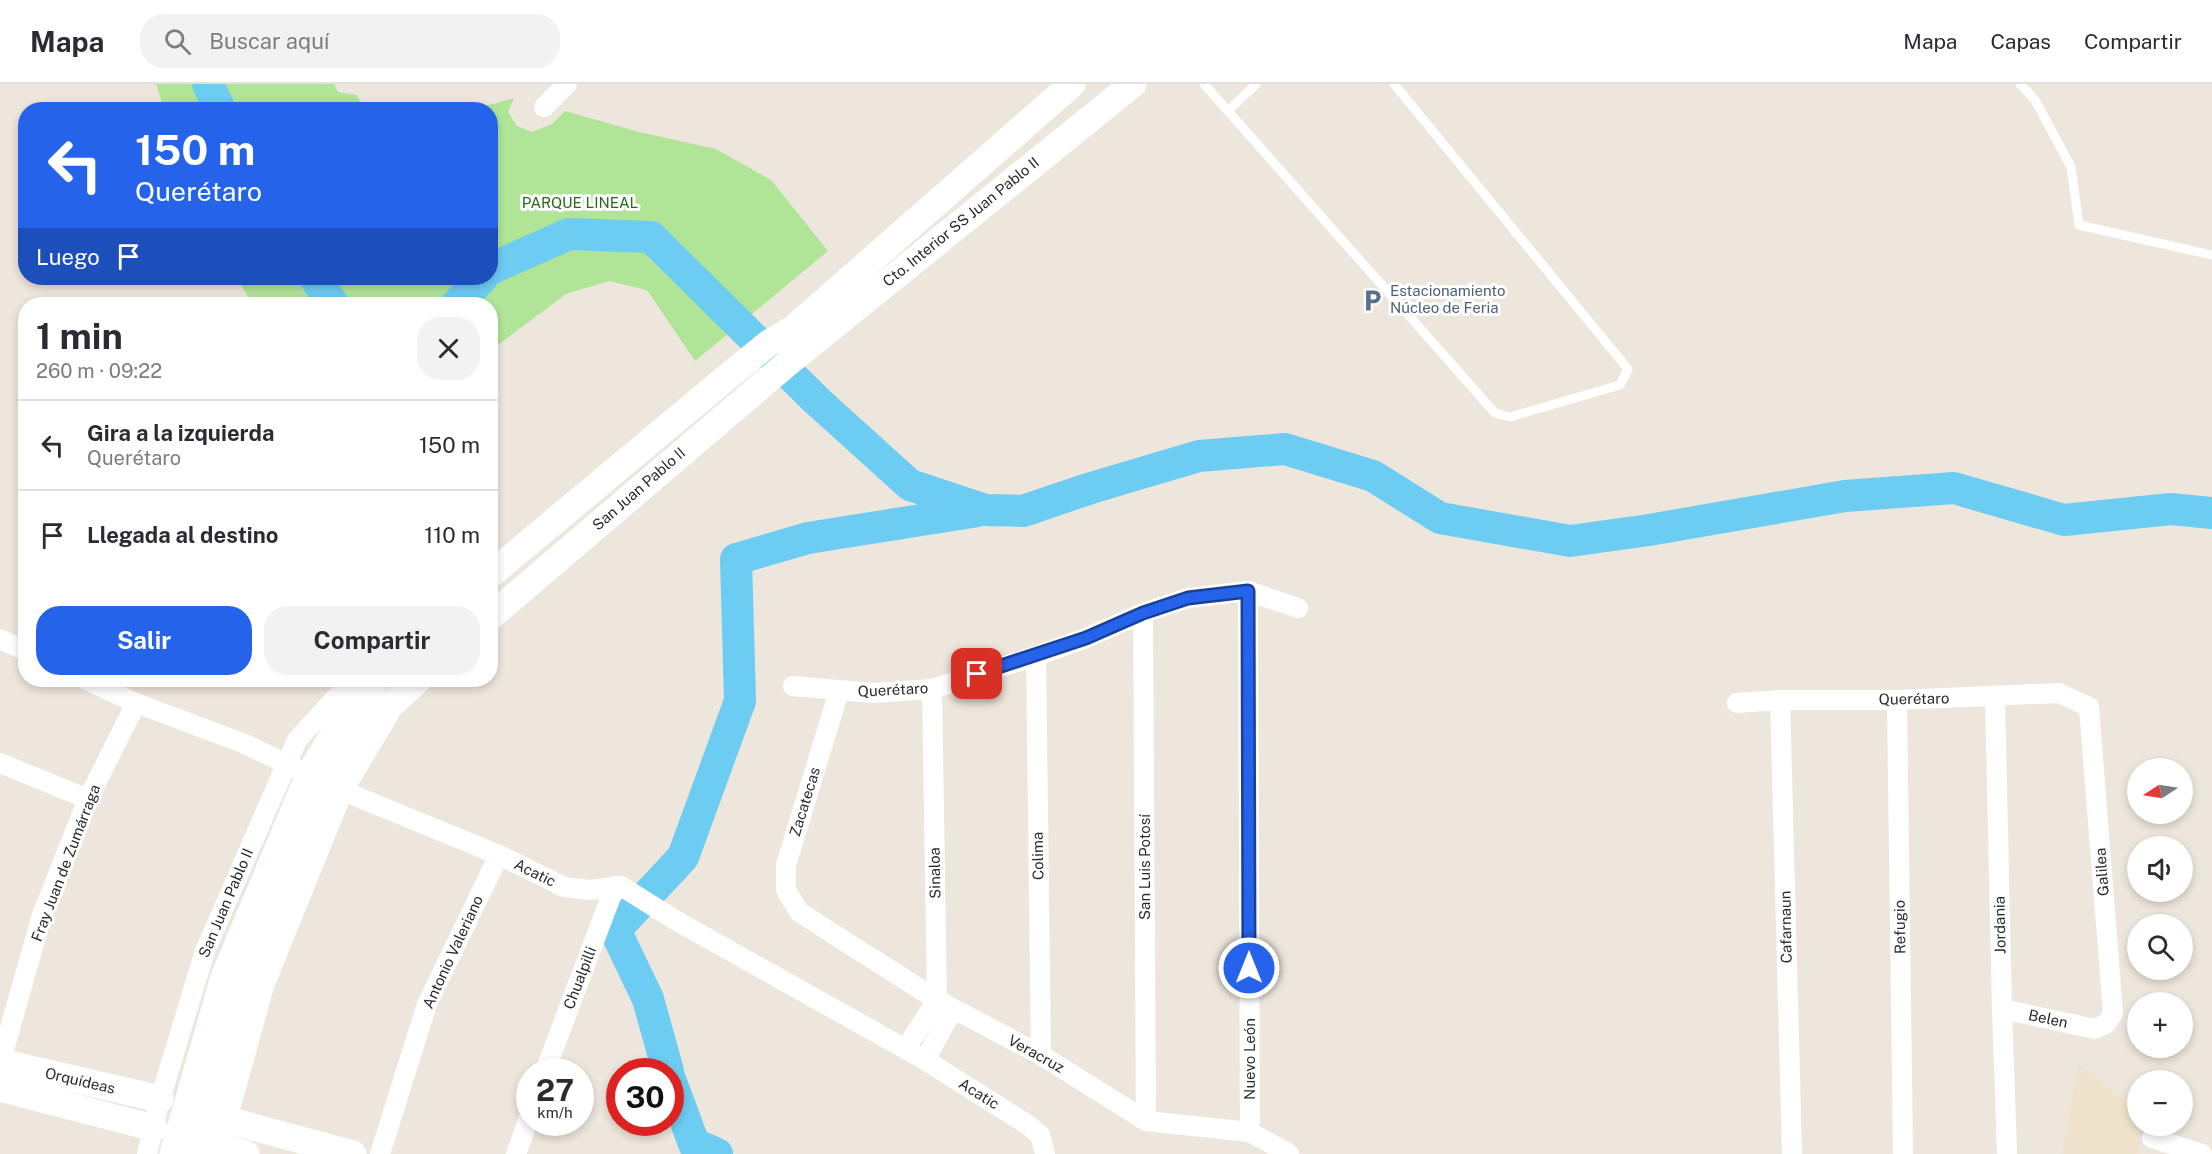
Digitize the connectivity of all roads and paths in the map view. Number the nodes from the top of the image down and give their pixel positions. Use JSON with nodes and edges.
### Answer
{"nodes":[{"id":1,"x":567,"y":84,"type":"edge"},
{"id":2,"x":1072,"y":84,"type":"edge"},
{"id":3,"x":1133,"y":84,"type":"edge"},
{"id":4,"x":1204,"y":84,"type":"edge"},
{"id":5,"x":1256,"y":84,"type":"edge"},
{"id":6,"x":1394,"y":84,"type":"edge"},
{"id":7,"x":2020,"y":84,"type":"edge"},
{"id":8,"x":544,"y":107,"type":"dead end"},
{"id":9,"x":1228,"y":111,"type":"junction"},
{"id":10,"x":2212,"y":255,"type":"edge"},
{"id":11,"x":769,"y":343,"type":"joint"},
{"id":12,"x":789,"y":362,"type":"joint"},
{"id":13,"x":498,"y":568,"type":"edge"},
{"id":14,"x":1248,"y":591,"type":"junction"},
{"id":15,"x":1298,"y":608,"type":"dead end"},
{"id":16,"x":498,"y":610,"type":"edge"},
{"id":17,"x":1143,"y":613,"type":"junction"},
{"id":18,"x":0,"y":639,"type":"edge"},
{"id":19,"x":18,"y":647,"type":"edge"},
{"id":20,"x":1036,"y":656,"type":"junction"},
{"id":21,"x":794,"y":686,"type":"dead end"},
{"id":22,"x":101,"y":687,"type":"edge"},
{"id":23,"x":351,"y":687,"type":"edge"},
{"id":24,"x":371,"y":687,"type":"edge"},
{"id":25,"x":409,"y":687,"type":"edge"},
{"id":26,"x":932,"y":689,"type":"junction"},
{"id":27,"x":839,"y":691,"type":"junction"},
{"id":28,"x":1995,"y":697,"type":"junction"},
{"id":29,"x":1780,"y":700,"type":"junction"},
{"id":30,"x":1897,"y":700,"type":"junction"},
{"id":31,"x":136,"y":703,"type":"junction"},
{"id":32,"x":1737,"y":703,"type":"dead end"},
{"id":33,"x":2089,"y":707,"type":"joint"},
{"id":34,"x":0,"y":763,"type":"edge"},
{"id":35,"x":316,"y":778,"type":"junction"},
{"id":36,"x":88,"y":799,"type":"junction"},
{"id":37,"x":499,"y":855,"type":"junction"},
{"id":38,"x":618,"y":886,"type":"junction"},
{"id":39,"x":799,"y":912,"type":"joint"},
{"id":40,"x":945,"y":1005,"type":"junction"},
{"id":41,"x":2002,"y":1009,"type":"junction"},
{"id":42,"x":2095,"y":1029,"type":"joint"},
{"id":43,"x":906,"y":1048,"type":"junction"},
{"id":44,"x":1041,"y":1055,"type":"junction"},
{"id":45,"x":550,"y":1058,"type":"edge"},
{"id":46,"x":925,"y":1060,"type":"junction"},
{"id":47,"x":0,"y":1062,"type":"edge"},
{"id":48,"x":0,"y":1088,"type":"edge"},
{"id":49,"x":160,"y":1099,"type":"junction"},
{"id":50,"x":227,"y":1120,"type":"junction"},
{"id":51,"x":1146,"y":1120,"type":"junction"},
{"id":52,"x":154,"y":1128,"type":"junction"},
{"id":53,"x":1250,"y":1132,"type":"junction"},
{"id":54,"x":522,"y":1136,"type":"edge"},
{"id":55,"x":2152,"y":1138,"type":"dead end"},
{"id":56,"x":210,"y":1151,"type":"edge"},
{"id":57,"x":147,"y":1154,"type":"edge"},
{"id":58,"x":173,"y":1154,"type":"edge"},
{"id":59,"x":246,"y":1154,"type":"edge"},
{"id":60,"x":353,"y":1154,"type":"edge"},
{"id":61,"x":380,"y":1154,"type":"edge"},
{"id":62,"x":516,"y":1154,"type":"edge"},
{"id":63,"x":1045,"y":1154,"type":"edge"},
{"id":64,"x":1289,"y":1154,"type":"edge"},
{"id":65,"x":1792,"y":1154,"type":"edge"},
{"id":66,"x":1903,"y":1154,"type":"edge"},
{"id":67,"x":2007,"y":1154,"type":"edge"},
{"id":68,"x":2202,"y":1154,"type":"edge"}],
"edges":[{"from":1,"to":8,"type":"street"},
{"from":2,"to":11,"type":"main road","name":"Cto. Interior SS Juan Pablo II"},
{"from":3,"to":12,"type":"main road","name":"Cto. Interior SS Juan Pablo II"},
{"from":4,"to":9,"type":"lane"},
{"from":5,"to":9,"type":"lane"},
{"from":6,"to":9,"type":"lane"},
{"from":7,"to":10,"type":"lane"},
{"from":11,"to":13,"type":"main road","name":"San Juan Pablo II"},
{"from":12,"to":16,"type":"main road","name":"San Juan Pablo II"},
{"from":14,"to":15,"type":"street","name":"Querétaro"},
{"from":14,"to":17,"type":"street","name":"Querétaro"},
{"from":14,"to":53,"type":"street","name":"Nuevo León"},
{"from":17,"to":20,"type":"street","name":"Querétaro"},
{"from":17,"to":51,"type":"street","name":"San Luis Potosí"},
{"from":18,"to":19,"type":"street"},
{"from":20,"to":26,"type":"street","name":"Querétaro"},
{"from":20,"to":44,"type":"street","name":"Colima"},
{"from":21,"to":27,"type":"street","name":"Querétaro"},
{"from":22,"to":31,"type":"street","name":"Acatic"},
{"from":23,"to":35,"type":"street"},
{"from":24,"to":35,"type":"main road","name":"San Juan Pablo II"},
{"from":25,"to":35,"type":"main road","name":"San Juan Pablo II"},
{"from":26,"to":27,"type":"street","name":"Querétaro"},
{"from":26,"to":40,"type":"street","name":"Sinaloa"},
{"from":27,"to":39,"type":"street","name":"Zacatecas"},
{"from":28,"to":30,"type":"street","name":"Querétaro"},
{"from":28,"to":33,"type":"street","name":"Querétaro"},
{"from":28,"to":41,"type":"street","name":"Jordania"},
{"from":29,"to":30,"type":"street","name":"Querétaro"},
{"from":29,"to":32,"type":"street","name":"Querétaro"},
{"from":29,"to":65,"type":"street","name":"Cafarnaun"},
{"from":30,"to":66,"type":"street","name":"Refugio"},
{"from":31,"to":35,"type":"street","name":"Acatic"},
{"from":31,"to":36,"type":"street","name":"Fray Juan de Zumárraga"},
{"from":33,"to":42,"type":"street","name":"Galilea"},
{"from":34,"to":36,"type":"street"},
{"from":35,"to":37,"type":"street","name":"Acatic"},
{"from":35,"to":49,"type":"street","name":"San Juan Pablo II"},
{"from":35,"to":50,"type":"street","name":"San Juan Pablo II"},
{"from":35,"to":56,"type":"main road","name":"San Juan Pablo II"},
{"from":35,"to":58,"type":"main road","name":"San Juan Pablo II"},
{"from":36,"to":47,"type":"street","name":"Fray Juan de Zumárraga"},
{"from":37,"to":38,"type":"street","name":"Acatic"},
{"from":37,"to":61,"type":"street","name":"Antonio Valeriano"},
{"from":38,"to":43,"type":"street","name":"Acatic"},
{"from":38,"to":45,"type":"street","name":"Chualpilli"},
{"from":39,"to":40,"type":"street","name":"Veracruz"},
{"from":40,"to":43,"type":"street"},
{"from":40,"to":44,"type":"street","name":"Veracruz"},
{"from":40,"to":46,"type":"street"},
{"from":41,"to":42,"type":"street","name":"Belen"},
{"from":41,"to":67,"type":"street","name":"Jordania"},
{"from":43,"to":46,"type":"street","name":"Acatic"},
{"from":44,"to":51,"type":"street","name":"Veracruz"},
{"from":46,"to":63,"type":"street","name":"Acatic"},
{"from":47,"to":49,"type":"main road","name":"Orquídeas"},
{"from":48,"to":52,"type":"main road","name":"Orquídeas"},
{"from":49,"to":52,"type":"street","name":"San Juan Pablo II"},
{"from":50,"to":56,"type":"street","name":"San Juan Pablo II"},
{"from":50,"to":60,"type":"main road"},
{"from":51,"to":53,"type":"street","name":"Veracruz"},
{"from":52,"to":57,"type":"street","name":"San Juan Pablo II"},
{"from":53,"to":64,"type":"street","name":"Veracruz"},
{"from":54,"to":62,"type":"street"},
{"from":55,"to":68,"type":"street"},
{"from":56,"to":59,"type":"main road"}]}
